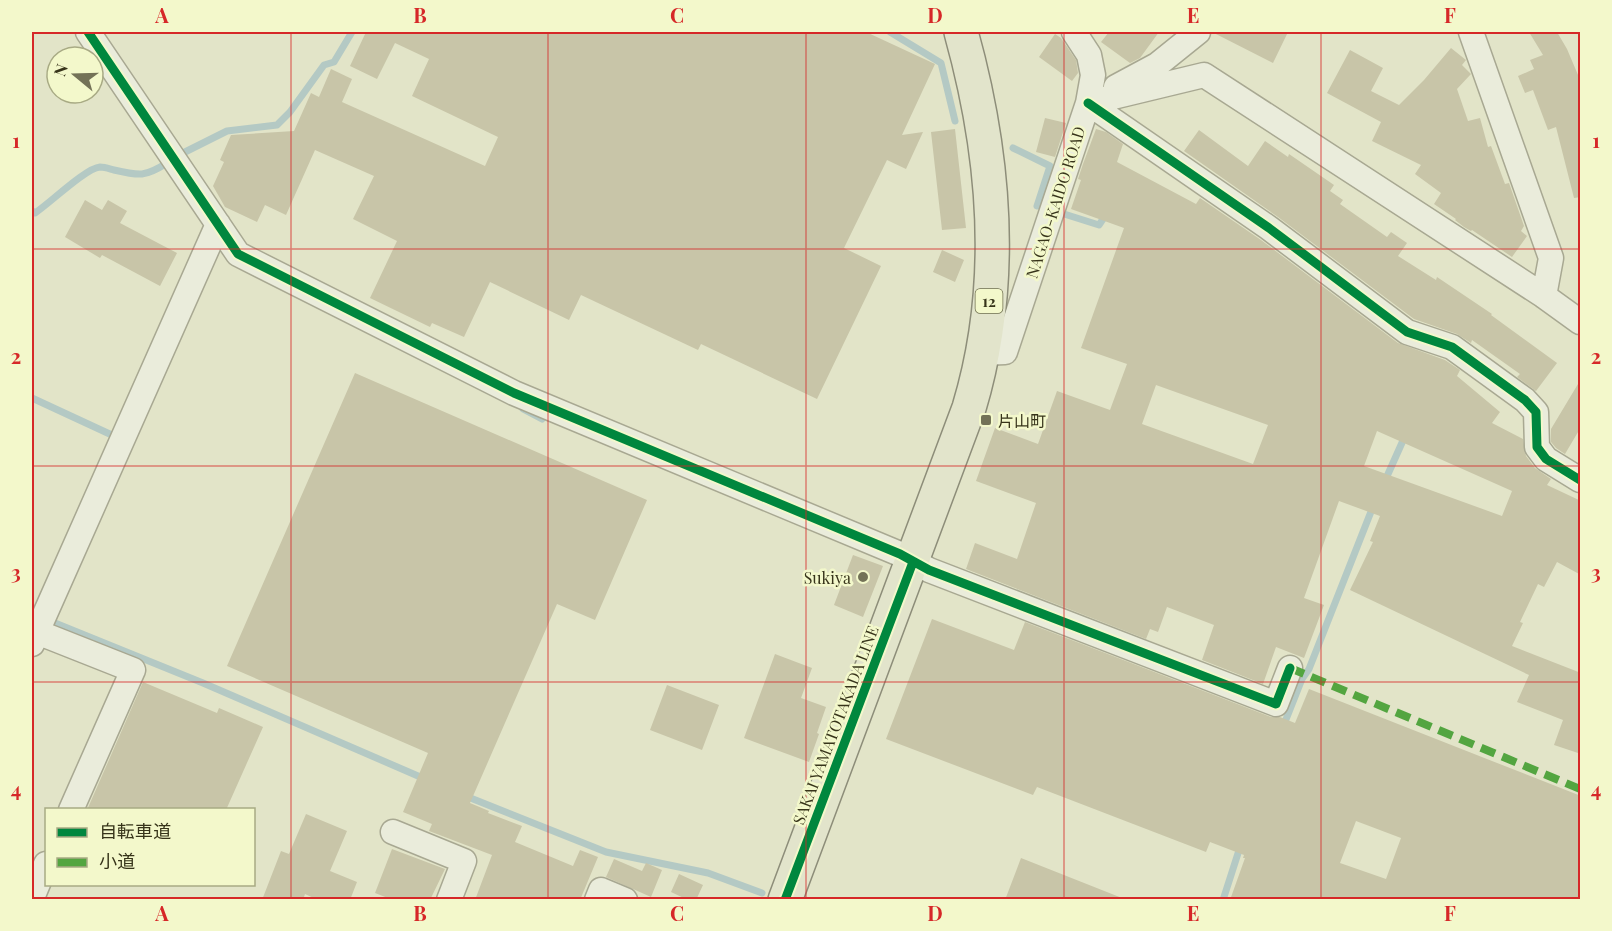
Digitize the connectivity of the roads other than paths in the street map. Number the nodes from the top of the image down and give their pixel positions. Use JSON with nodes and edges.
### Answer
{"nodes":[{"id":1,"x":88,"y":32,"type":"edge"},
{"id":2,"x":961,"y":32,"type":"edge"},
{"id":3,"x":1074,"y":32,"type":"edge"},
{"id":4,"x":1198,"y":32,"type":"edge"},
{"id":5,"x":1471,"y":32,"type":"edge"},
{"id":6,"x":1088,"y":103,"type":"junction"},
{"id":7,"x":218,"y":224,"type":"junction"},
{"id":8,"x":1544,"y":296,"type":"junction"},
{"id":9,"x":1581,"y":322,"type":"edge"},
{"id":10,"x":982,"y":353,"type":"junction"},
{"id":11,"x":1581,"y":480,"type":"edge"},
{"id":12,"x":913,"y":562,"type":"junction"},
{"id":13,"x":34,"y":638,"type":"edge"},
{"id":14,"x":1290,"y":668,"type":"dead end"},
{"id":15,"x":72,"y":808,"type":"edge"},
{"id":16,"x":393,"y":832,"type":"dead end"},
{"id":17,"x":45,"y":866,"type":"edge"},
{"id":18,"x":32,"y":898,"type":"edge"},
{"id":19,"x":449,"y":900,"type":"edge"},
{"id":20,"x":597,"y":900,"type":"edge"},
{"id":21,"x":625,"y":900,"type":"edge"},
{"id":22,"x":785,"y":900,"type":"edge"}],
"edges":[{"from":1,"to":7,"type":"street"},
{"from":2,"to":10,"type":"main road","name":"SAKAI YAMATOTAKADA LINE","number":"12"},
{"from":3,"to":6,"type":"street","name":"NAGAO-KAIDO ROAD"},
{"from":4,"to":6,"type":"street"},
{"from":5,"to":8,"type":"street"},
{"from":6,"to":8,"type":"street"},
{"from":6,"to":10,"type":"street","name":"NAGAO-KAIDO ROAD"},
{"from":6,"to":11,"type":"street"},
{"from":7,"to":12,"type":"street"},
{"from":7,"to":13,"type":"street"},
{"from":8,"to":9,"type":"street"},
{"from":10,"to":12,"type":"main road","name":"SAKAI YAMATOTAKADA LINE","number":"12"},
{"from":12,"to":14,"type":"street"},
{"from":12,"to":22,"type":"main road","name":"SAKAI YAMATOTAKADA LINE","number":"12"},
{"from":13,"to":15,"type":"street"},
{"from":16,"to":19,"type":"street"},
{"from":17,"to":18,"type":"street"},
{"from":20,"to":21,"type":"street"}]}
